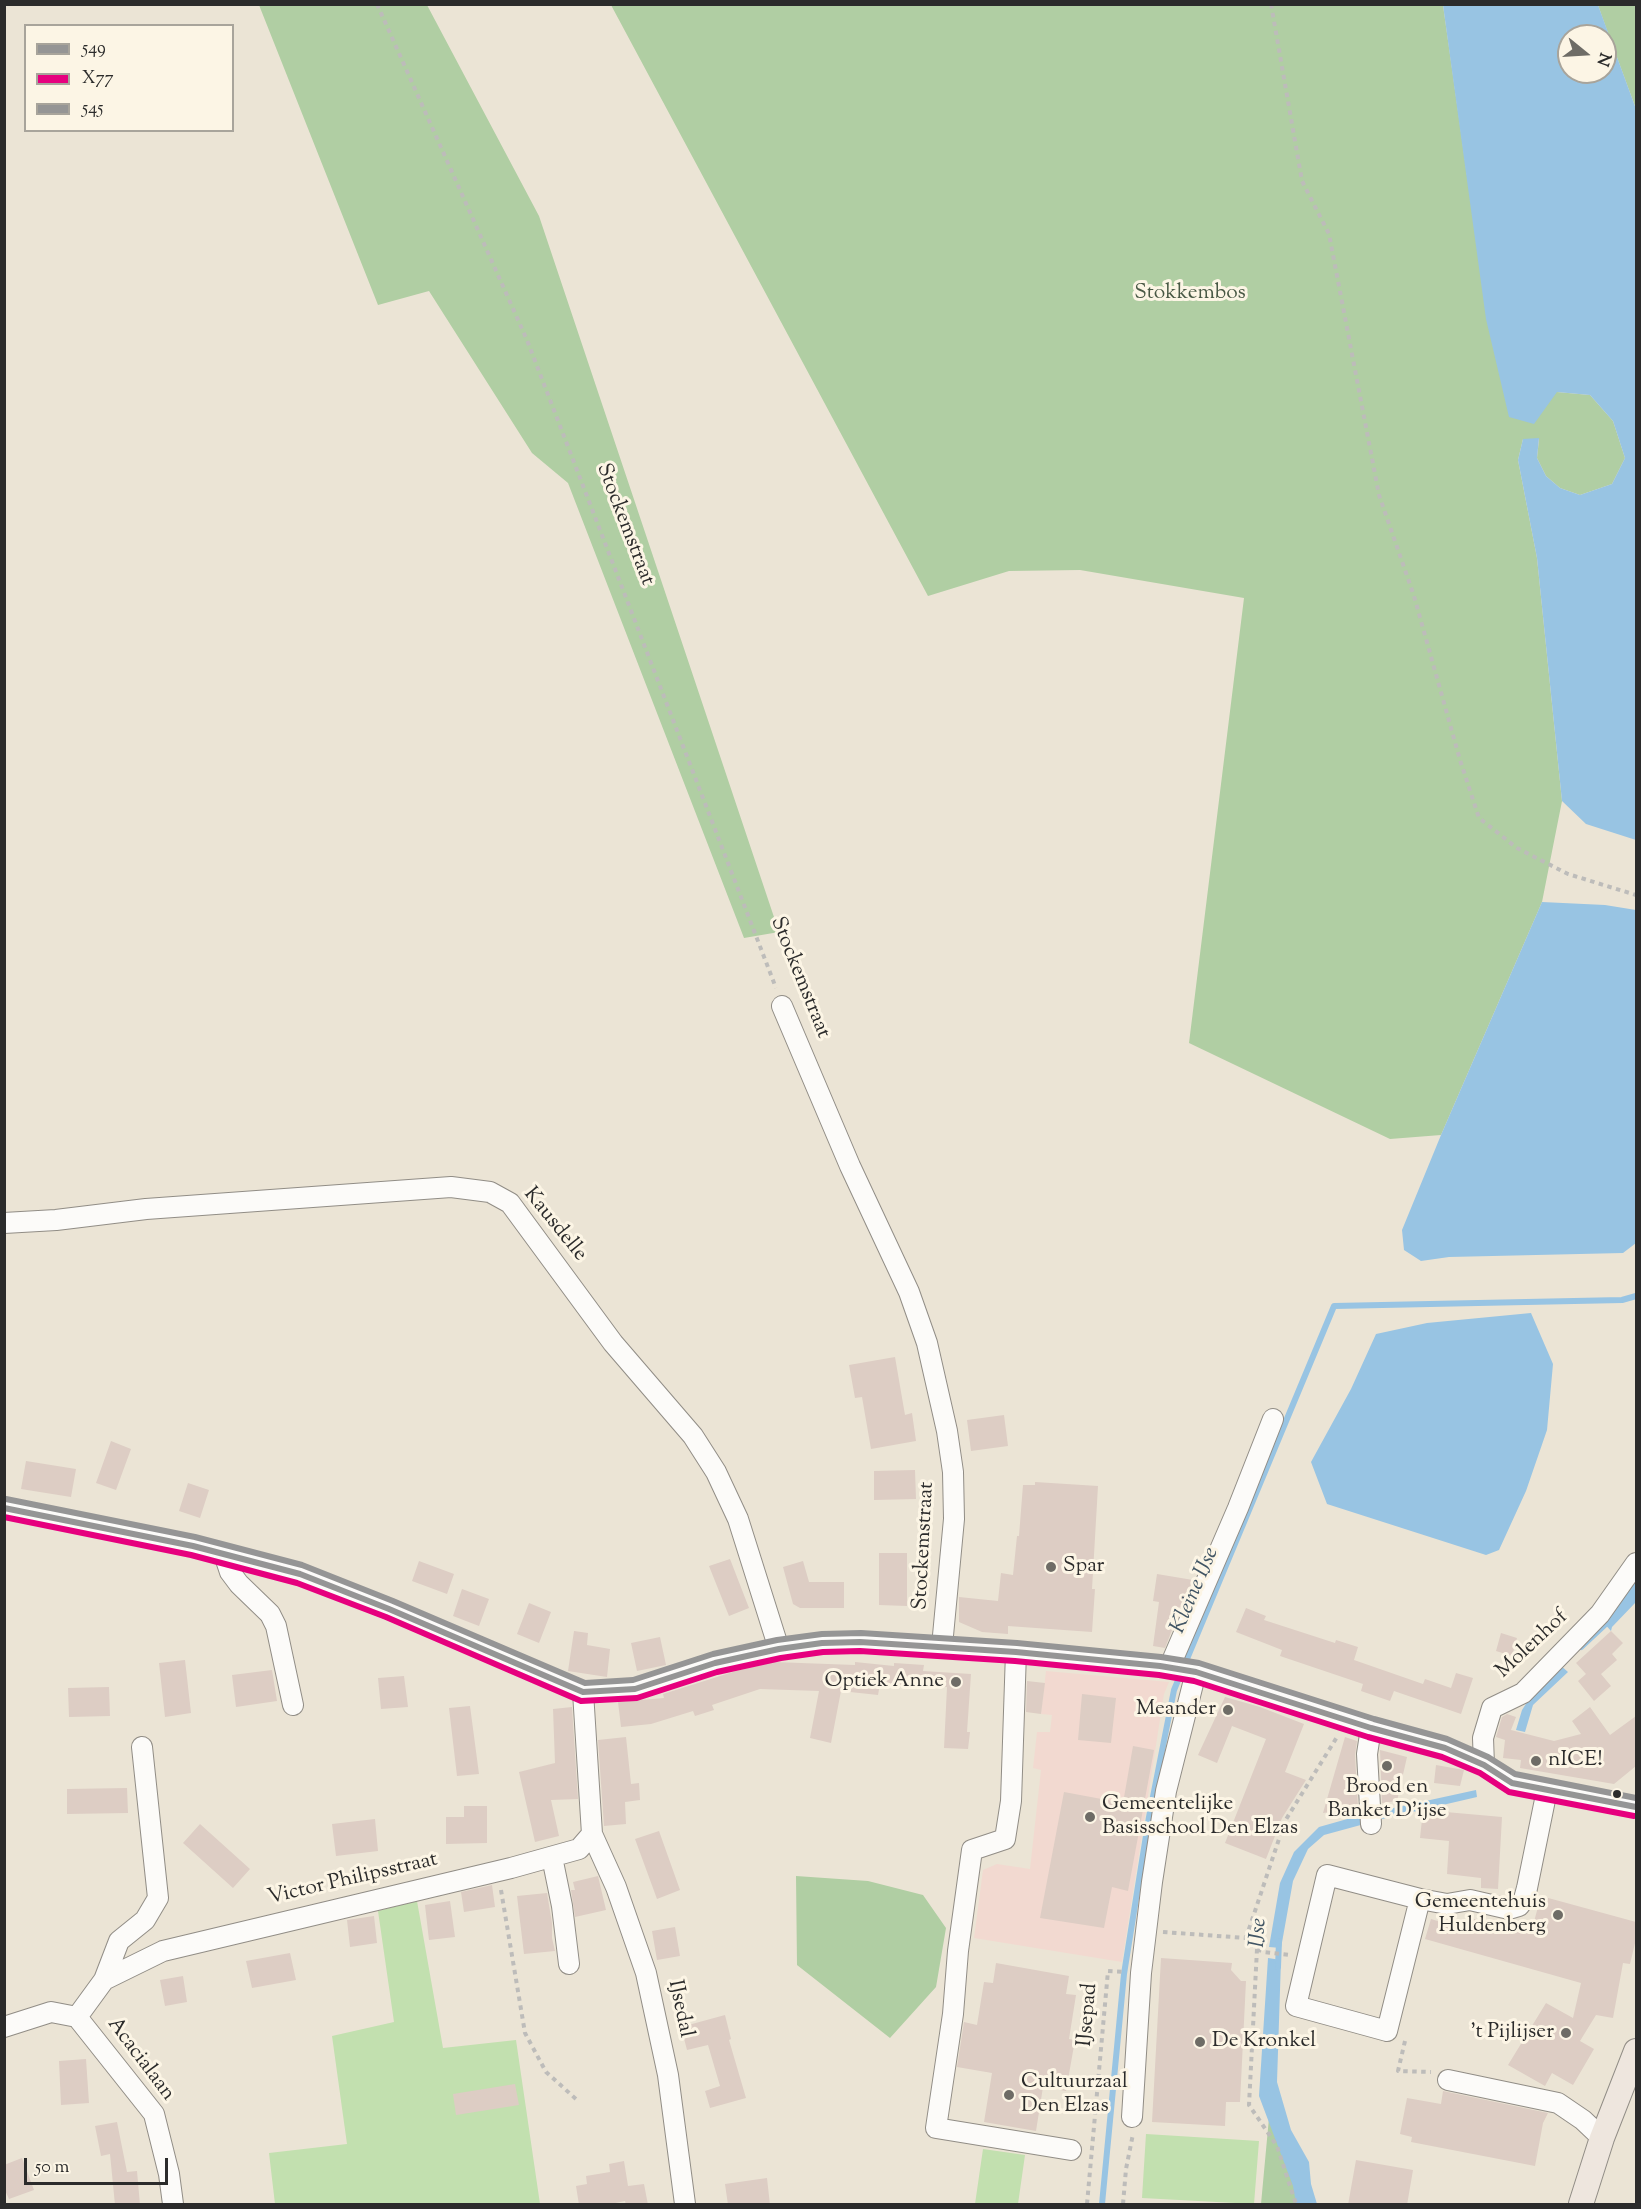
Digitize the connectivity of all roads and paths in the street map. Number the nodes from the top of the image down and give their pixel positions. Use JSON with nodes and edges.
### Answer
{"nodes":[{"id":1,"x":377,"y":4,"type":"edge"},
{"id":2,"x":1271,"y":4,"type":"edge"},
{"id":3,"x":1636,"y":895,"type":"edge"},
{"id":4,"x":783,"y":1006,"type":"joint"},
{"id":5,"x":4,"y":1223,"type":"edge"},
{"id":6,"x":1273,"y":1419,"type":"dead end"},
{"id":7,"x":4,"y":1508,"type":"edge"},
{"id":8,"x":225,"y":1554,"type":"junction"},
{"id":9,"x":1636,"y":1563,"type":"edge"},
{"id":10,"x":942,"y":1646,"type":"junction"},
{"id":11,"x":778,"y":1649,"type":"junction"},
{"id":12,"x":1016,"y":1652,"type":"junction"},
{"id":13,"x":1182,"y":1670,"type":"junction"},
{"id":14,"x":584,"y":1692,"type":"junction"},
{"id":15,"x":293,"y":1705,"type":"dead end"},
{"id":16,"x":1347,"y":1721,"type":"junction"},
{"id":17,"x":1371,"y":1728,"type":"junction"},
{"id":18,"x":142,"y":1747,"type":"dead end"},
{"id":19,"x":1484,"y":1765,"type":"junction"},
{"id":20,"x":1547,"y":1790,"type":"junction"},
{"id":21,"x":1636,"y":1807,"type":"edge"},
{"id":22,"x":1370,"y":1817,"type":"dead end"},
{"id":23,"x":592,"y":1834,"type":"junction"},
{"id":24,"x":552,"y":1857,"type":"junction"},
{"id":25,"x":498,"y":1872,"type":"junction"},
{"id":26,"x":1420,"y":1899,"type":"junction"},
{"id":27,"x":1145,"y":1930,"type":"junction"},
{"id":28,"x":1246,"y":1938,"type":"junction"},
{"id":29,"x":1257,"y":1949,"type":"junction"},
{"id":30,"x":1288,"y":1954,"type":"dead end"},
{"id":31,"x":569,"y":1964,"type":"dead end"},
{"id":32,"x":1110,"y":1971,"type":"dead end"},
{"id":33,"x":104,"y":1980,"type":"junction"},
{"id":34,"x":77,"y":2017,"type":"junction"},
{"id":35,"x":4,"y":2027,"type":"edge"},
{"id":36,"x":1387,"y":2031,"type":"junction"},
{"id":37,"x":1636,"y":2051,"type":"edge"},
{"id":38,"x":1448,"y":2080,"type":"joint"},
{"id":39,"x":576,"y":2099,"type":"dead end"},
{"id":40,"x":1132,"y":2117,"type":"joint"},
{"id":41,"x":1602,"y":2138,"type":"junction"},
{"id":42,"x":1071,"y":2150,"type":"dead end"},
{"id":43,"x":173,"y":2205,"type":"edge"},
{"id":44,"x":685,"y":2205,"type":"edge"},
{"id":45,"x":1087,"y":2205,"type":"edge"},
{"id":46,"x":1122,"y":2205,"type":"edge"},
{"id":47,"x":1296,"y":2205,"type":"edge"},
{"id":48,"x":1581,"y":2205,"type":"edge"}],
"edges":[{"from":1,"to":4,"type":"path","name":"Stockemstraat"},
{"from":2,"to":3,"type":"path"},
{"from":4,"to":10,"type":"street","name":"Stockemstraat"},
{"from":5,"to":11,"type":"street","name":"Kausdelle"},
{"from":6,"to":13,"type":"street"},
{"from":7,"to":8,"type":"street"},
{"from":8,"to":14,"type":"street"},
{"from":8,"to":15,"type":"street"},
{"from":9,"to":19,"type":"street","name":"Molenhof"},
{"from":10,"to":11,"type":"street"},
{"from":10,"to":12,"type":"street"},
{"from":11,"to":14,"type":"street"},
{"from":12,"to":13,"type":"street"},
{"from":12,"to":42,"type":"street"},
{"from":13,"to":16,"type":"street"},
{"from":13,"to":27,"type":"street"},
{"from":14,"to":23,"type":"street"},
{"from":16,"to":17,"type":"street"},
{"from":16,"to":28,"type":"path"},
{"from":17,"to":19,"type":"street"},
{"from":17,"to":22,"type":"street"},
{"from":18,"to":33,"type":"street"},
{"from":19,"to":20,"type":"street"},
{"from":20,"to":21,"type":"street"},
{"from":20,"to":26,"type":"street"},
{"from":23,"to":24,"type":"street","name":"Victor Philipsstraat"},
{"from":23,"to":44,"type":"street","name":"IJsedal"},
{"from":24,"to":25,"type":"street","name":"Victor Philipsstraat"},
{"from":24,"to":31,"type":"street"},
{"from":25,"to":33,"type":"street","name":"Victor Philipsstraat"},
{"from":25,"to":39,"type":"path"},
{"from":26,"to":36,"type":"street"},
{"from":26,"to":36,"type":"street"},
{"from":27,"to":28,"type":"path"},
{"from":27,"to":40,"type":"street"},
{"from":28,"to":29,"type":"path"},
{"from":29,"to":30,"type":"path"},
{"from":29,"to":47,"type":"path"},
{"from":32,"to":45,"type":"path","name":"IJsepad"},
{"from":33,"to":34,"type":"street","name":"Victor Philipsstraat"},
{"from":34,"to":35,"type":"street"},
{"from":34,"to":43,"type":"street","name":"Acacialaan"},
{"from":36,"to":38,"type":"path"},
{"from":37,"to":41,"type":"main road"},
{"from":38,"to":41,"type":"street"},
{"from":40,"to":46,"type":"path"},
{"from":41,"to":48,"type":"main road"}]}
